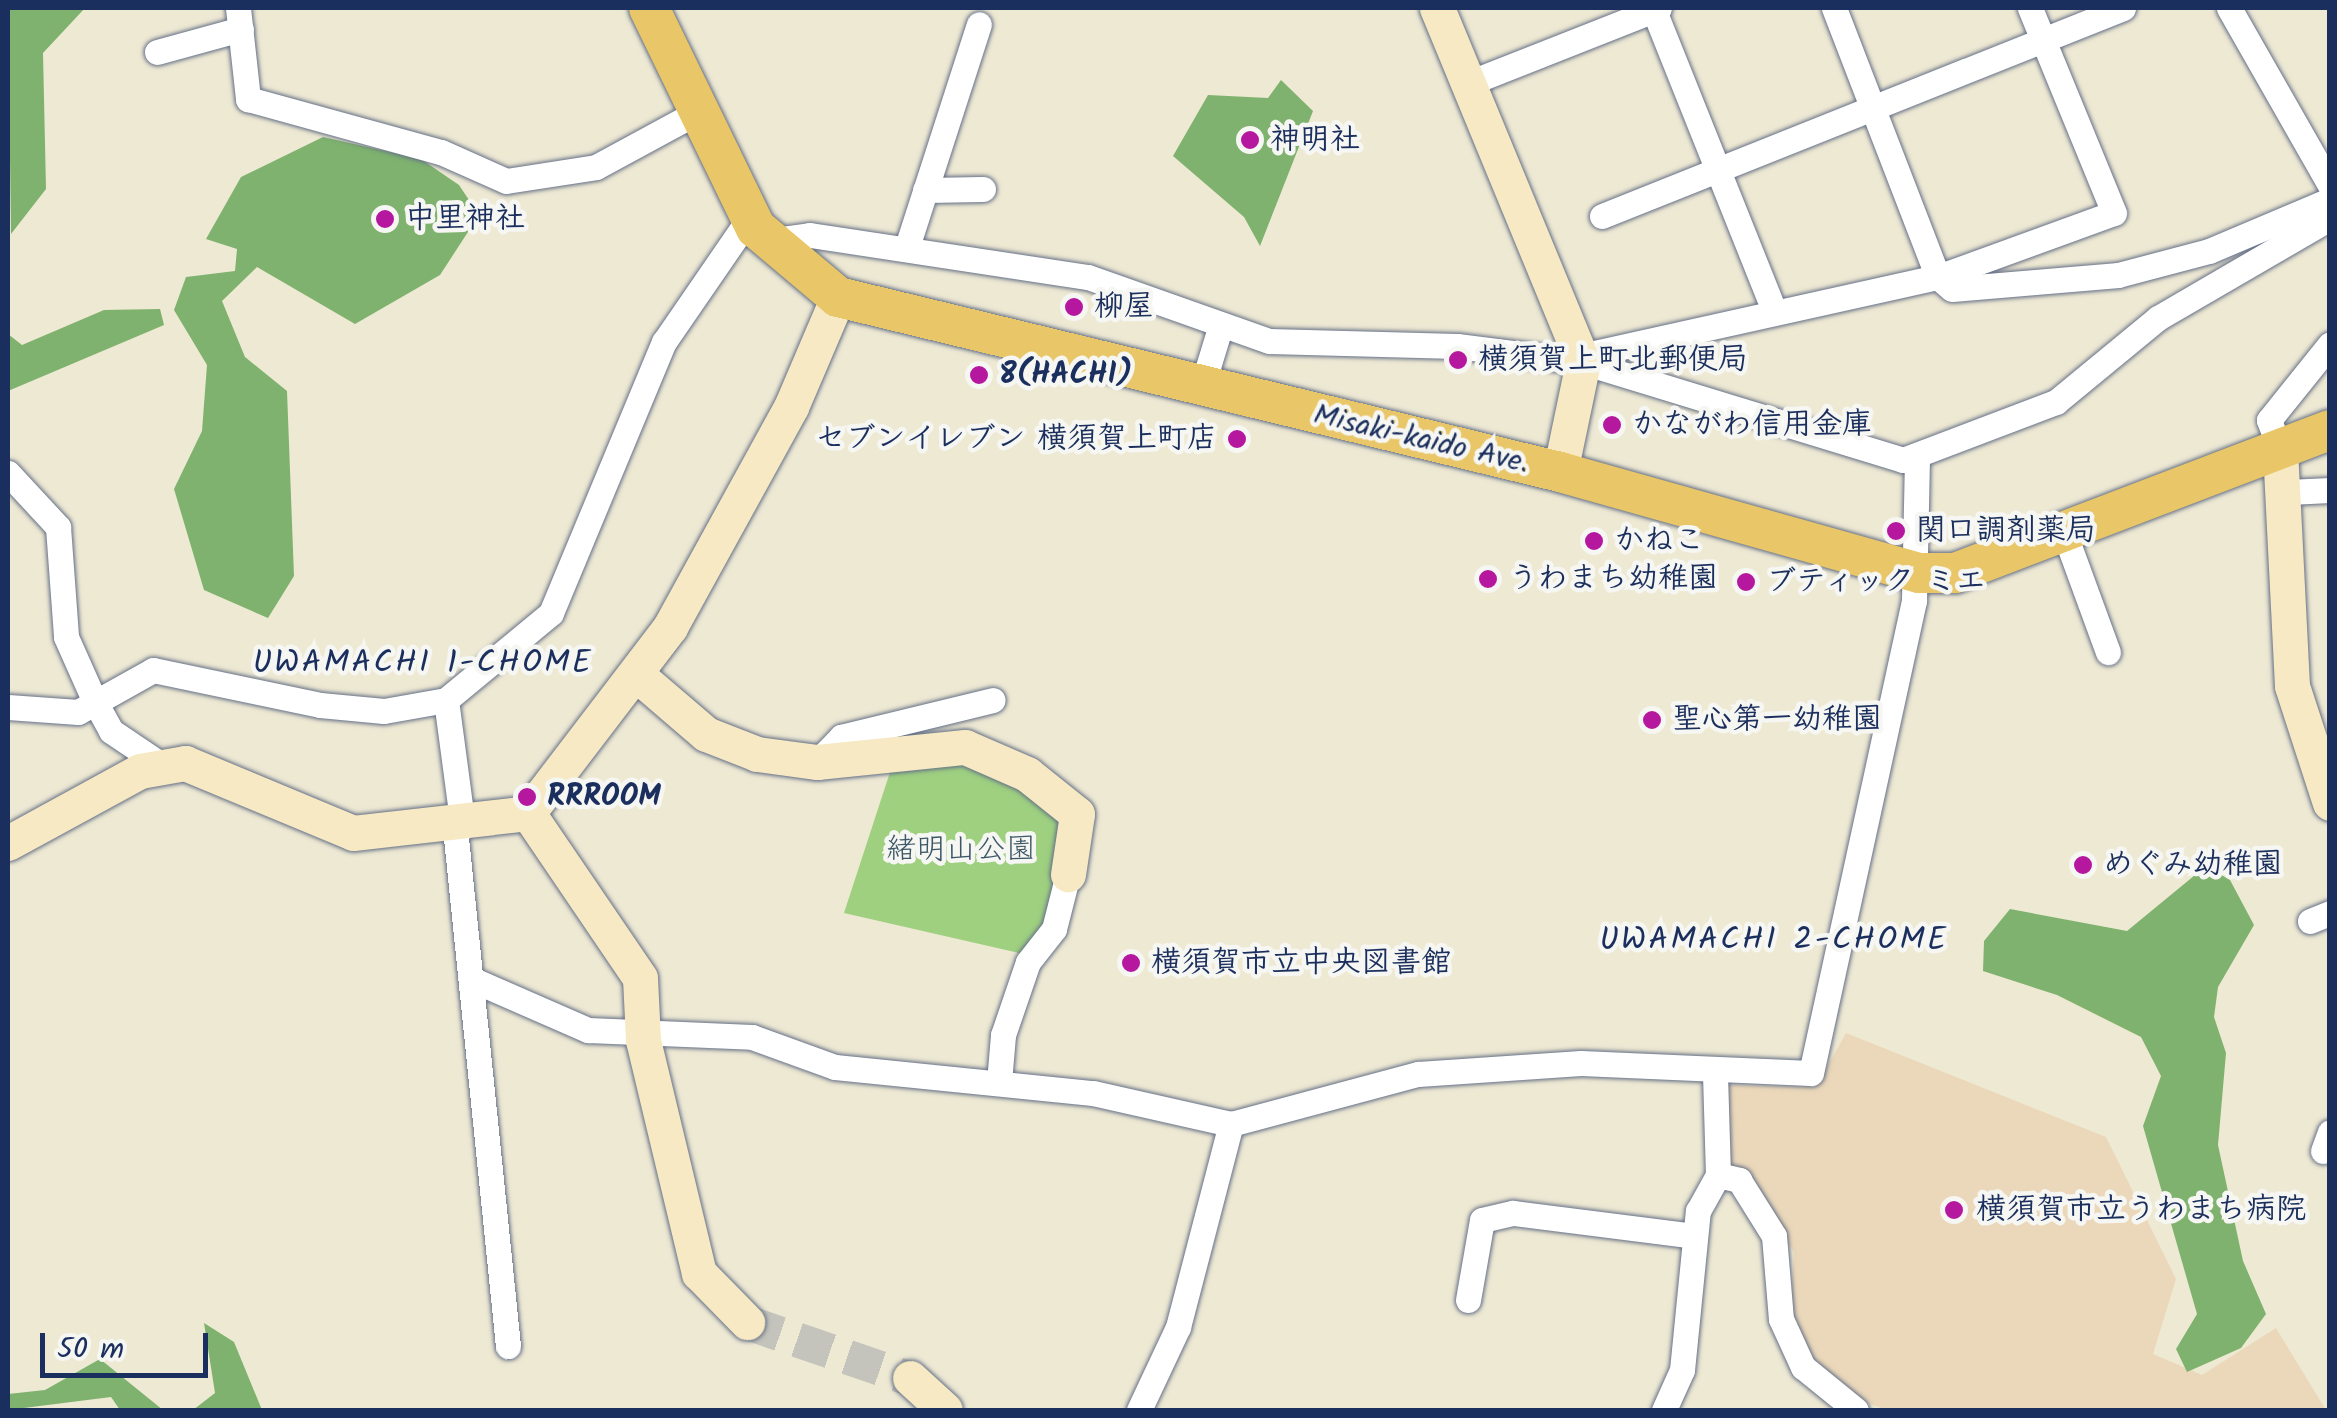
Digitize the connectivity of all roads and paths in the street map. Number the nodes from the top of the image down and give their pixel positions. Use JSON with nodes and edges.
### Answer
{"nodes":[{"id":1,"x":650,"y":8,"type":"edge"},
{"id":2,"x":1437,"y":8,"type":"edge"},
{"id":3,"x":1655,"y":8,"type":"edge"},
{"id":4,"x":1834,"y":8,"type":"edge"},
{"id":5,"x":2030,"y":8,"type":"edge"},
{"id":6,"x":2124,"y":8,"type":"edge"},
{"id":7,"x":2229,"y":8,"type":"edge"},
{"id":8,"x":239,"y":18,"type":"edge"},
{"id":9,"x":979,"y":24,"type":"dead end"},
{"id":10,"x":2043,"y":38,"type":"junction"},
{"id":11,"x":157,"y":52,"type":"dead end"},
{"id":12,"x":1468,"y":83,"type":"junction"},
{"id":13,"x":1872,"y":107,"type":"junction"},
{"id":14,"x":699,"y":111,"type":"junction"},
{"id":15,"x":1718,"y":170,"type":"junction"},
{"id":16,"x":2330,"y":185,"type":"edge"},
{"id":17,"x":982,"y":189,"type":"dead end"},
{"id":18,"x":925,"y":190,"type":"junction"},
{"id":19,"x":2330,"y":200,"type":"edge"},
{"id":20,"x":1602,"y":216,"type":"dead end"},
{"id":21,"x":2330,"y":218,"type":"edge"},
{"id":22,"x":759,"y":229,"type":"junction"},
{"id":23,"x":907,"y":247,"type":"junction"},
{"id":24,"x":1938,"y":277,"type":"junction"},
{"id":25,"x":838,"y":297,"type":"junction"},
{"id":26,"x":1774,"y":311,"type":"junction"},
{"id":27,"x":1219,"y":331,"type":"junction"},
{"id":28,"x":2330,"y":344,"type":"edge"},
{"id":29,"x":1582,"y":359,"type":"junction"},
{"id":30,"x":1200,"y":390,"type":"junction"},
{"id":31,"x":2330,"y":430,"type":"edge"},
{"id":32,"x":2280,"y":449,"type":"junction"},
{"id":33,"x":1916,"y":459,"type":"junction"},
{"id":34,"x":1560,"y":472,"type":"junction"},
{"id":35,"x":8,"y":473,"type":"edge"},
{"id":36,"x":2330,"y":490,"type":"edge"},
{"id":37,"x":2288,"y":492,"type":"junction"},
{"id":38,"x":2064,"y":532,"type":"junction"},
{"id":39,"x":1918,"y":573,"type":"junction"},
{"id":40,"x":2108,"y":652,"type":"dead end"},
{"id":41,"x":636,"y":674,"type":"junction"},
{"id":42,"x":94,"y":700,"type":"junction"},
{"id":43,"x":446,"y":700,"type":"junction"},
{"id":44,"x":993,"y":700,"type":"dead end"},
{"id":45,"x":8,"y":707,"type":"edge"},
{"id":46,"x":817,"y":762,"type":"junction"},
{"id":47,"x":162,"y":766,"type":"junction"},
{"id":48,"x":2330,"y":803,"type":"edge"},
{"id":49,"x":528,"y":813,"type":"junction"},
{"id":50,"x":459,"y":827,"type":"junction"},
{"id":51,"x":8,"y":843,"type":"edge"},
{"id":52,"x":1068,"y":874,"type":"joint"},
{"id":53,"x":471,"y":979,"type":"junction"},
{"id":54,"x":643,"y":1040,"type":"junction"},
{"id":55,"x":1716,"y":1072,"type":"junction"},
{"id":56,"x":999,"y":1082,"type":"junction"},
{"id":57,"x":1231,"y":1124,"type":"junction"},
{"id":58,"x":1718,"y":1175,"type":"junction"},
{"id":59,"x":1694,"y":1236,"type":"junction"},
{"id":60,"x":1468,"y":1300,"type":"dead end"},
{"id":61,"x":747,"y":1322,"type":"tunnel mouth"},
{"id":62,"x":508,"y":1346,"type":"dead end"},
{"id":63,"x":910,"y":1378,"type":"tunnel mouth"},
{"id":64,"x":945,"y":1410,"type":"edge"},
{"id":65,"x":1140,"y":1410,"type":"edge"},
{"id":66,"x":1664,"y":1410,"type":"edge"},
{"id":67,"x":1856,"y":1410,"type":"edge"}],
"edges":[{"from":1,"to":14,"type":"main road","name":"Misaki-kaido Ave."},
{"from":2,"to":12,"type":"street"},
{"from":3,"to":12,"type":"street"},
{"from":3,"to":15,"type":"street"},
{"from":4,"to":13,"type":"street"},
{"from":5,"to":10,"type":"street"},
{"from":6,"to":10,"type":"street"},
{"from":7,"to":16,"type":"street"},
{"from":8,"to":11,"type":"street"},
{"from":8,"to":14,"type":"street"},
{"from":9,"to":18,"type":"street"},
{"from":10,"to":13,"type":"street"},
{"from":10,"to":24,"type":"street"},
{"from":12,"to":29,"type":"street"},
{"from":13,"to":15,"type":"street"},
{"from":13,"to":24,"type":"street"},
{"from":14,"to":22,"type":"main road","name":"Misaki-kaido Ave."},
{"from":15,"to":20,"type":"street"},
{"from":15,"to":26,"type":"street"},
{"from":17,"to":18,"type":"street"},
{"from":18,"to":23,"type":"street"},
{"from":19,"to":24,"type":"street"},
{"from":21,"to":33,"type":"street"},
{"from":22,"to":23,"type":"street"},
{"from":22,"to":25,"type":"main road","name":"Misaki-kaido Ave."},
{"from":22,"to":43,"type":"street"},
{"from":23,"to":27,"type":"street"},
{"from":24,"to":26,"type":"street"},
{"from":25,"to":30,"type":"main road","name":"Misaki-kaido Ave."},
{"from":25,"to":41,"type":"street"},
{"from":26,"to":29,"type":"street"},
{"from":27,"to":29,"type":"street"},
{"from":27,"to":30,"type":"street"},
{"from":28,"to":32,"type":"street"},
{"from":29,"to":33,"type":"street"},
{"from":29,"to":34,"type":"street"},
{"from":30,"to":34,"type":"main road","name":"Misaki-kaido Ave."},
{"from":31,"to":32,"type":"main road","name":"Misaki-kaido Ave."},
{"from":32,"to":37,"type":"street"},
{"from":32,"to":38,"type":"main road","name":"Misaki-kaido Ave."},
{"from":33,"to":39,"type":"street"},
{"from":34,"to":39,"type":"main road","name":"Misaki-kaido Ave."},
{"from":35,"to":42,"type":"street"},
{"from":36,"to":37,"type":"street"},
{"from":37,"to":48,"type":"street"},
{"from":38,"to":39,"type":"main road","name":"Misaki-kaido Ave."},
{"from":38,"to":40,"type":"street"},
{"from":39,"to":55,"type":"street"},
{"from":41,"to":46,"type":"street"},
{"from":41,"to":49,"type":"street"},
{"from":42,"to":43,"type":"street"},
{"from":42,"to":45,"type":"street"},
{"from":42,"to":47,"type":"street"},
{"from":43,"to":50,"type":"street"},
{"from":44,"to":46,"type":"street"},
{"from":46,"to":52,"type":"street"},
{"from":47,"to":50,"type":"street"},
{"from":47,"to":51,"type":"street"},
{"from":49,"to":50,"type":"street"},
{"from":49,"to":54,"type":"street"},
{"from":50,"to":53,"type":"street"},
{"from":52,"to":56,"type":"street"},
{"from":53,"to":54,"type":"street"},
{"from":53,"to":62,"type":"street"},
{"from":54,"to":56,"type":"street"},
{"from":54,"to":61,"type":"street"},
{"from":55,"to":57,"type":"street"},
{"from":55,"to":58,"type":"street"},
{"from":56,"to":57,"type":"street"},
{"from":57,"to":65,"type":"street"},
{"from":58,"to":59,"type":"street"},
{"from":58,"to":67,"type":"street"},
{"from":59,"to":60,"type":"street"},
{"from":59,"to":66,"type":"street"},
{"from":63,"to":64,"type":"street"}]}
